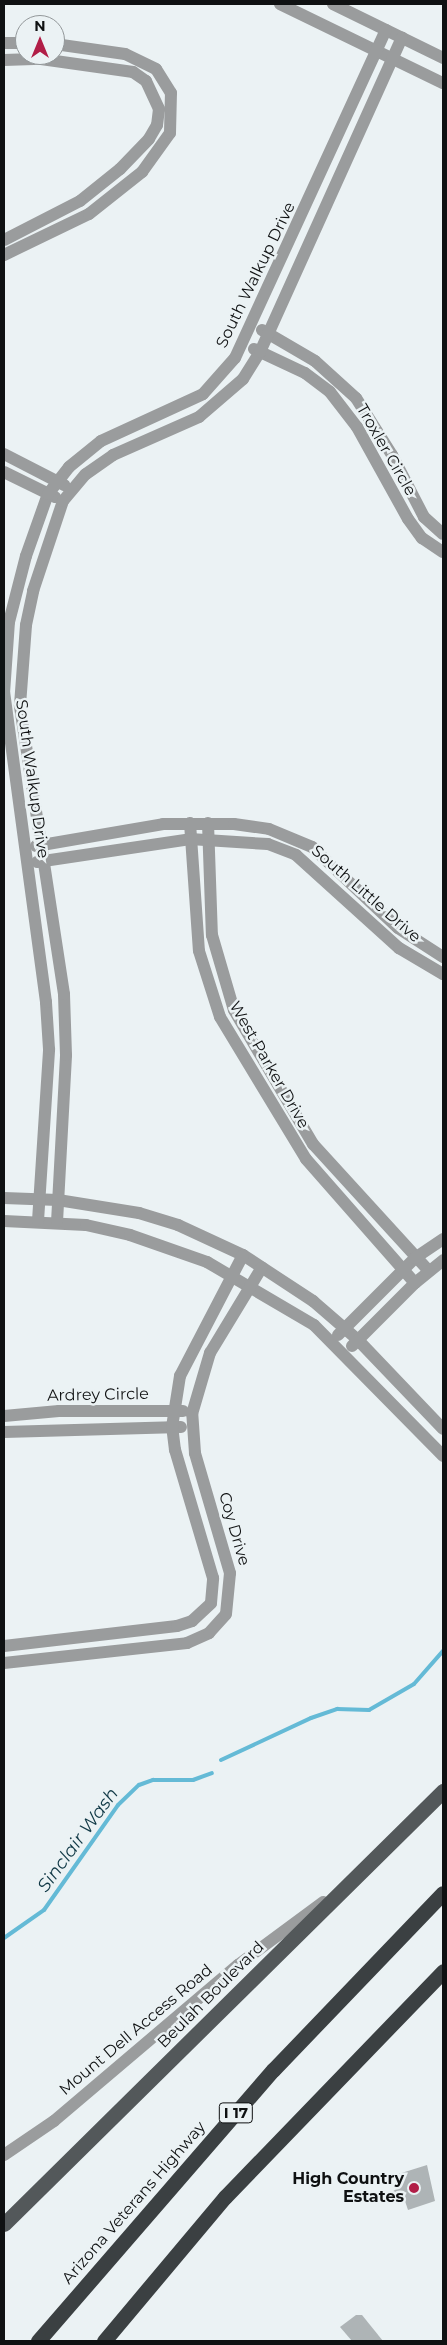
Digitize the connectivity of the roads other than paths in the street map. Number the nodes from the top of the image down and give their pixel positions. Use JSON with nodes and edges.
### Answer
{"nodes":[{"id":1,"x":280,"y":4,"type":"edge"},
{"id":2,"x":333,"y":4,"type":"edge"},
{"id":3,"x":386,"y":30,"type":"junction"},
{"id":4,"x":402,"y":38,"type":"junction"},
{"id":5,"x":65,"y":45,"type":"edge"},
{"id":6,"x":375,"y":51,"type":"junction"},
{"id":7,"x":443,"y":58,"type":"edge"},
{"id":8,"x":392,"y":59,"type":"junction"},
{"id":9,"x":4,"y":60,"type":"edge"},
{"id":10,"x":443,"y":83,"type":"edge"},
{"id":11,"x":130,"y":160,"type":"junction"},
{"id":12,"x":142,"y":172,"type":"junction"},
{"id":13,"x":4,"y":240,"type":"edge"},
{"id":14,"x":4,"y":255,"type":"edge"},
{"id":15,"x":252,"y":326,"type":"junction"},
{"id":16,"x":268,"y":333,"type":"junction"},
{"id":17,"x":243,"y":344,"type":"junction"},
{"id":18,"x":260,"y":352,"type":"junction"},
{"id":19,"x":4,"y":454,"type":"edge"},
{"id":20,"x":4,"y":472,"type":"edge"},
{"id":21,"x":58,"y":481,"type":"junction"},
{"id":22,"x":73,"y":489,"type":"junction"},
{"id":23,"x":48,"y":494,"type":"junction"},
{"id":24,"x":63,"y":501,"type":"junction"},
{"id":25,"x":443,"y":534,"type":"edge"},
{"id":26,"x":443,"y":552,"type":"edge"},
{"id":27,"x":190,"y":822,"type":"junction"},
{"id":28,"x":208,"y":823,"type":"junction"},
{"id":29,"x":190,"y":839,"type":"junction"},
{"id":30,"x":208,"y":839,"type":"junction"},
{"id":31,"x":42,"y":844,"type":"junction"},
{"id":32,"x":25,"y":848,"type":"junction"},
{"id":33,"x":45,"y":861,"type":"junction"},
{"id":34,"x":28,"y":864,"type":"junction"},
{"id":35,"x":443,"y":957,"type":"edge"},
{"id":36,"x":443,"y":974,"type":"edge"},
{"id":37,"x":4,"y":1198,"type":"edge"},
{"id":38,"x":39,"y":1198,"type":"junction"},
{"id":39,"x":58,"y":1200,"type":"junction"},
{"id":40,"x":4,"y":1221,"type":"edge"},
{"id":41,"x":38,"y":1221,"type":"junction"},
{"id":42,"x":57,"y":1222,"type":"junction"},
{"id":43,"x":443,"y":1239,"type":"edge"},
{"id":44,"x":243,"y":1255,"type":"junction"},
{"id":45,"x":416,"y":1258,"type":"junction"},
{"id":46,"x":443,"y":1260,"type":"edge"},
{"id":47,"x":262,"y":1267,"type":"junction"},
{"id":48,"x":403,"y":1270,"type":"junction"},
{"id":49,"x":429,"y":1271,"type":"junction"},
{"id":50,"x":231,"y":1276,"type":"junction"},
{"id":51,"x":415,"y":1283,"type":"junction"},
{"id":52,"x":251,"y":1287,"type":"junction"},
{"id":53,"x":344,"y":1328,"type":"junction"},
{"id":54,"x":358,"y":1340,"type":"junction"},
{"id":55,"x":332,"y":1341,"type":"junction"},
{"id":56,"x":345,"y":1353,"type":"junction"},
{"id":57,"x":174,"y":1411,"type":"junction"},
{"id":58,"x":193,"y":1412,"type":"junction"},
{"id":59,"x":4,"y":1416,"type":"edge"},
{"id":60,"x":172,"y":1428,"type":"junction"},
{"id":61,"x":192,"y":1428,"type":"junction"},
{"id":62,"x":443,"y":1429,"type":"edge"},
{"id":63,"x":4,"y":1432,"type":"edge"},
{"id":64,"x":443,"y":1456,"type":"edge"},
{"id":65,"x":211,"y":1603,"type":"junction"},
{"id":66,"x":228,"y":1606,"type":"junction"},
{"id":67,"x":4,"y":1646,"type":"edge"},
{"id":68,"x":4,"y":1663,"type":"edge"},
{"id":69,"x":443,"y":1791,"type":"edge"},
{"id":70,"x":360,"y":1873,"type":"junction"},
{"id":71,"x":443,"y":1893,"type":"edge"},
{"id":72,"x":443,"y":1971,"type":"edge"},
{"id":73,"x":4,"y":2155,"type":"edge"},
{"id":74,"x":4,"y":2224,"type":"edge"},
{"id":75,"x":38,"y":2341,"type":"edge"},
{"id":76,"x":104,"y":2341,"type":"edge"}],
"edges":[{"from":1,"to":6,"type":"street"},
{"from":2,"to":3,"type":"street"},
{"from":3,"to":4,"type":"street"},
{"from":3,"to":6,"type":"street","name":"South Walkup Drive"},
{"from":4,"to":7,"type":"street"},
{"from":4,"to":8,"type":"street","name":"South Walkup Drive"},
{"from":5,"to":12,"type":"street"},
{"from":6,"to":8,"type":"street"},
{"from":6,"to":15,"type":"street","name":"South Walkup Drive"},
{"from":8,"to":10,"type":"street"},
{"from":8,"to":16,"type":"street","name":"South Walkup Drive"},
{"from":9,"to":11,"type":"street"},
{"from":11,"to":12,"type":"street"},
{"from":11,"to":13,"type":"street"},
{"from":12,"to":14,"type":"street"},
{"from":15,"to":16,"type":"street","name":"Troxler Circle"},
{"from":15,"to":17,"type":"street","name":"South Walkup Drive"},
{"from":16,"to":18,"type":"street","name":"South Walkup Drive"},
{"from":16,"to":25,"type":"street","name":"Troxler Circle"},
{"from":17,"to":18,"type":"street","name":"Troxler Circle"},
{"from":17,"to":21,"type":"street","name":"South Walkup Drive"},
{"from":18,"to":22,"type":"street","name":"South Walkup Drive"},
{"from":18,"to":26,"type":"street","name":"Troxler Circle"},
{"from":19,"to":21,"type":"street"},
{"from":20,"to":23,"type":"street"},
{"from":21,"to":22,"type":"street"},
{"from":21,"to":23,"type":"street","name":"South Walkup Drive"},
{"from":22,"to":24,"type":"street","name":"South Walkup Drive"},
{"from":23,"to":24,"type":"street"},
{"from":23,"to":32,"type":"street","name":"South Walkup Drive"},
{"from":24,"to":31,"type":"street","name":"South Walkup Drive"},
{"from":27,"to":28,"type":"street","name":"South Little Drive"},
{"from":27,"to":29,"type":"street","name":"West Parker Drive"},
{"from":27,"to":31,"type":"street","name":"South Little Drive"},
{"from":28,"to":30,"type":"street","name":"West Parker Drive"},
{"from":28,"to":35,"type":"street","name":"South Little Drive"},
{"from":29,"to":30,"type":"street","name":"South Little Drive"},
{"from":29,"to":33,"type":"street","name":"South Little Drive"},
{"from":29,"to":48,"type":"street","name":"West Parker Drive"},
{"from":30,"to":36,"type":"street","name":"South Little Drive"},
{"from":30,"to":45,"type":"street","name":"West Parker Drive"},
{"from":31,"to":32,"type":"street","name":"South Little Drive"},
{"from":31,"to":33,"type":"street","name":"South Walkup Drive"},
{"from":32,"to":34,"type":"street","name":"South Walkup Drive"},
{"from":33,"to":34,"type":"street","name":"South Little Drive"},
{"from":33,"to":39,"type":"street","name":"South Walkup Drive"},
{"from":34,"to":38,"type":"street","name":"South Walkup Drive"},
{"from":37,"to":38,"type":"street"},
{"from":38,"to":39,"type":"street"},
{"from":38,"to":41,"type":"street","name":"South Walkup Drive"},
{"from":39,"to":42,"type":"street","name":"South Walkup Drive"},
{"from":39,"to":44,"type":"street"},
{"from":40,"to":41,"type":"street"},
{"from":41,"to":42,"type":"street"},
{"from":42,"to":50,"type":"street"},
{"from":43,"to":45,"type":"street"},
{"from":44,"to":47,"type":"street"},
{"from":44,"to":50,"type":"street"},
{"from":45,"to":48,"type":"street"},
{"from":45,"to":49,"type":"street","name":"West Parker Drive"},
{"from":46,"to":49,"type":"street"},
{"from":47,"to":52,"type":"street","name":"Coy Drive"},
{"from":47,"to":53,"type":"street"},
{"from":48,"to":51,"type":"street","name":"West Parker Drive"},
{"from":48,"to":53,"type":"street"},
{"from":49,"to":51,"type":"street"},
{"from":50,"to":52,"type":"street"},
{"from":50,"to":57,"type":"street"},
{"from":51,"to":54,"type":"street"},
{"from":52,"to":55,"type":"street"},
{"from":52,"to":58,"type":"street","name":"Coy Drive"},
{"from":53,"to":54,"type":"street"},
{"from":53,"to":55,"type":"street"},
{"from":54,"to":56,"type":"street"},
{"from":54,"to":62,"type":"street"},
{"from":55,"to":56,"type":"street"},
{"from":56,"to":64,"type":"street"},
{"from":57,"to":58,"type":"street","name":"Ardrey Circle"},
{"from":57,"to":59,"type":"street","name":"Ardrey Circle"},
{"from":57,"to":60,"type":"street"},
{"from":58,"to":61,"type":"street","name":"Coy Drive"},
{"from":60,"to":61,"type":"street","name":"Ardrey Circle"},
{"from":60,"to":63,"type":"street","name":"Ardrey Circle"},
{"from":60,"to":65,"type":"street"},
{"from":61,"to":66,"type":"street","name":"Coy Drive"},
{"from":65,"to":66,"type":"street"},
{"from":65,"to":67,"type":"street"},
{"from":66,"to":68,"type":"street"},
{"from":69,"to":70,"type":"main road","name":"Beulah Boulevard"},
{"from":70,"to":73,"type":"street","name":"Mount Dell Access Road"},
{"from":70,"to":74,"type":"main road","name":"Beulah Boulevard"},
{"from":71,"to":75,"type":"highway","name":"Arizona Veterans Highway","number":"I 17"},
{"from":72,"to":76,"type":"highway"}]}
